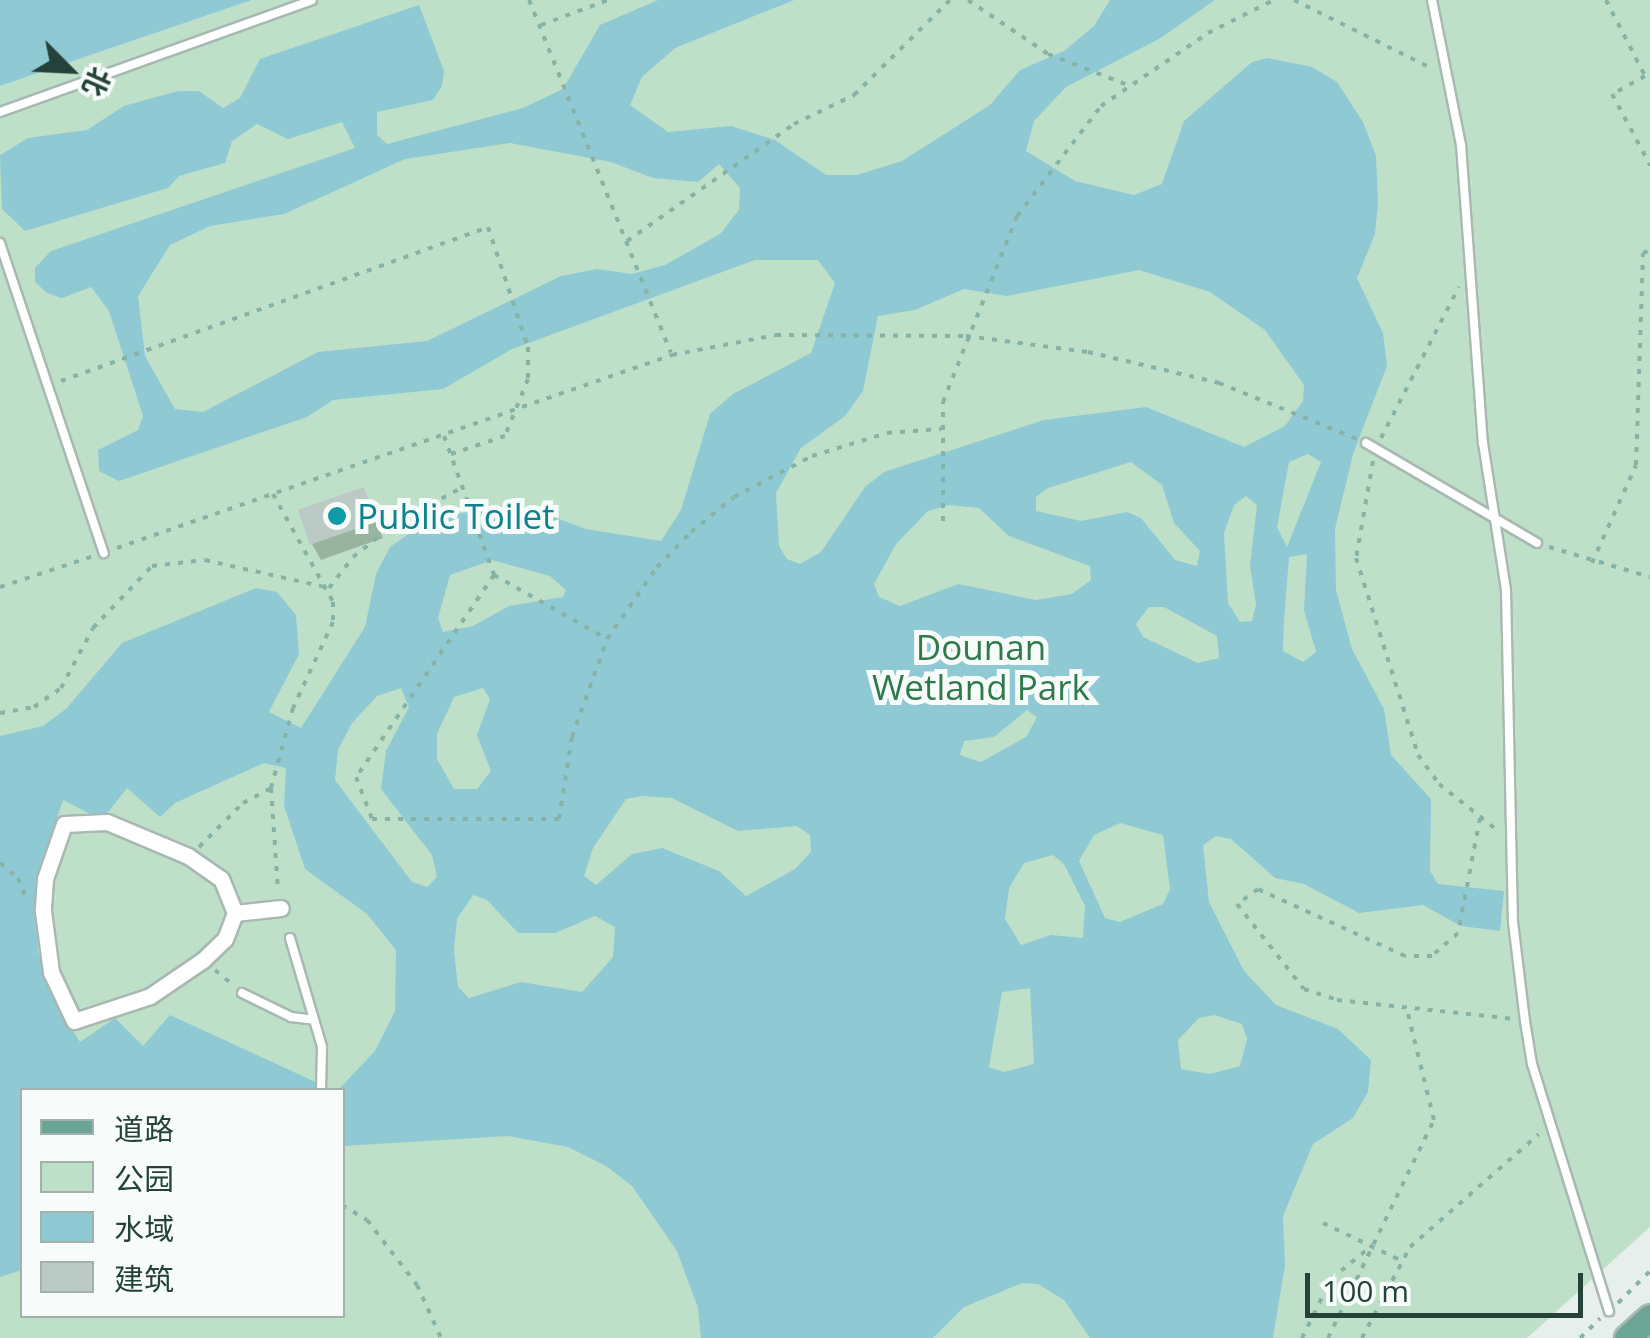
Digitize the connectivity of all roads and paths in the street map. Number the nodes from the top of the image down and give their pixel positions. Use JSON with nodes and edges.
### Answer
{"nodes":[{"id":1,"x":312,"y":0,"type":"edge"},
{"id":2,"x":608,"y":0,"type":"edge"},
{"id":3,"x":950,"y":0,"type":"edge"},
{"id":4,"x":968,"y":0,"type":"edge"},
{"id":5,"x":1274,"y":0,"type":"edge"},
{"id":6,"x":1294,"y":0,"type":"edge"},
{"id":7,"x":1432,"y":0,"type":"edge"},
{"id":8,"x":1606,"y":0,"type":"edge"},
{"id":9,"x":531,"y":3,"type":"edge"},
{"id":10,"x":541,"y":24,"type":"junction"},
{"id":11,"x":1449,"y":72,"type":"junction"},
{"id":12,"x":1127,"y":85,"type":"junction"},
{"id":13,"x":0,"y":112,"type":"edge"},
{"id":14,"x":1650,"y":165,"type":"edge"},
{"id":15,"x":627,"y":242,"type":"junction"},
{"id":16,"x":0,"y":243,"type":"edge"},
{"id":17,"x":1650,"y":250,"type":"edge"},
{"id":18,"x":1471,"y":265,"type":"junction"},
{"id":19,"x":966,"y":336,"type":"junction"},
{"id":20,"x":672,"y":355,"type":"junction"},
{"id":21,"x":47,"y":386,"type":"junction"},
{"id":22,"x":516,"y":410,"type":"junction"},
{"id":23,"x":942,"y":429,"type":"junction"},
{"id":24,"x":444,"y":436,"type":"junction"},
{"id":25,"x":1366,"y":443,"type":"joint"},
{"id":26,"x":1377,"y":448,"type":"junction"},
{"id":27,"x":450,"y":454,"type":"junction"},
{"id":28,"x":463,"y":487,"type":"junction"},
{"id":29,"x":273,"y":494,"type":"junction"},
{"id":30,"x":943,"y":521,"type":"dead end"},
{"id":31,"x":1495,"y":521,"type":"junction"},
{"id":32,"x":1538,"y":543,"type":"joint"},
{"id":33,"x":104,"y":552,"type":"junction"},
{"id":34,"x":1592,"y":563,"type":"junction"},
{"id":35,"x":494,"y":575,"type":"junction"},
{"id":36,"x":1650,"y":577,"type":"edge"},
{"id":37,"x":0,"y":587,"type":"edge"},
{"id":38,"x":329,"y":588,"type":"junction"},
{"id":39,"x":607,"y":639,"type":"junction"},
{"id":40,"x":0,"y":713,"type":"edge"},
{"id":41,"x":271,"y":788,"type":"junction"},
{"id":42,"x":1480,"y":818,"type":"junction"},
{"id":43,"x":1513,"y":838,"type":"junction"},
{"id":44,"x":188,"y":856,"type":"junction"},
{"id":45,"x":0,"y":863,"type":"edge"},
{"id":46,"x":281,"y":908,"type":"joint"},
{"id":47,"x":43,"y":911,"type":"junction"},
{"id":48,"x":235,"y":913,"type":"junction"},
{"id":49,"x":290,"y":938,"type":"dead end"},
{"id":50,"x":203,"y":960,"type":"junction"},
{"id":51,"x":242,"y":992,"type":"joint"},
{"id":52,"x":1406,"y":1006,"type":"junction"},
{"id":53,"x":314,"y":1020,"type":"junction"},
{"id":54,"x":1524,"y":1021,"type":"junction"},
{"id":55,"x":321,"y":1088,"type":"edge"},
{"id":56,"x":1551,"y":1124,"type":"junction"},
{"id":57,"x":345,"y":1207,"type":"edge"},
{"id":58,"x":1323,"y":1224,"type":"dead end"},
{"id":59,"x":1372,"y":1246,"type":"junction"},
{"id":60,"x":1400,"y":1260,"type":"junction"},
{"id":61,"x":1609,"y":1312,"type":"dead end"},
{"id":62,"x":1650,"y":1317,"type":"edge"},
{"id":63,"x":441,"y":1338,"type":"edge"},
{"id":64,"x":1302,"y":1338,"type":"edge"},
{"id":65,"x":1328,"y":1338,"type":"edge"},
{"id":66,"x":1362,"y":1338,"type":"edge"},
{"id":67,"x":1627,"y":1338,"type":"edge"}],
"edges":[{"from":1,"to":13,"type":"lane"},
{"from":2,"to":10,"type":"path"},
{"from":3,"to":15,"type":"path"},
{"from":4,"to":12,"type":"path"},
{"from":5,"to":12,"type":"path"},
{"from":6,"to":11,"type":"path"},
{"from":7,"to":11,"type":"lane"},
{"from":8,"to":14,"type":"path"},
{"from":9,"to":10,"type":"path"},
{"from":10,"to":15,"type":"path"},
{"from":11,"to":18,"type":"lane"},
{"from":12,"to":19,"type":"path"},
{"from":15,"to":20,"type":"path"},
{"from":16,"to":21,"type":"lane"},
{"from":17,"to":34,"type":"path"},
{"from":18,"to":26,"type":"path"},
{"from":18,"to":31,"type":"lane"},
{"from":19,"to":20,"type":"path"},
{"from":19,"to":23,"type":"path"},
{"from":19,"to":25,"type":"path"},
{"from":20,"to":22,"type":"path"},
{"from":21,"to":22,"type":"path"},
{"from":21,"to":33,"type":"lane"},
{"from":22,"to":24,"type":"path"},
{"from":22,"to":27,"type":"path"},
{"from":23,"to":30,"type":"path"},
{"from":23,"to":39,"type":"path"},
{"from":24,"to":27,"type":"path"},
{"from":24,"to":29,"type":"path"},
{"from":25,"to":26,"type":"lane"},
{"from":26,"to":31,"type":"lane"},
{"from":26,"to":42,"type":"path"},
{"from":27,"to":28,"type":"path"},
{"from":28,"to":35,"type":"path"},
{"from":28,"to":38,"type":"path"},
{"from":29,"to":33,"type":"path"},
{"from":29,"to":38,"type":"path"},
{"from":31,"to":32,"type":"lane"},
{"from":31,"to":43,"type":"lane"},
{"from":32,"to":34,"type":"path"},
{"from":33,"to":37,"type":"path"},
{"from":34,"to":36,"type":"path"},
{"from":35,"to":39,"type":"path"},
{"from":35,"to":39,"type":"path"},
{"from":38,"to":40,"type":"path"},
{"from":38,"to":41,"type":"path"},
{"from":41,"to":44,"type":"path"},
{"from":41,"to":46,"type":"path"},
{"from":42,"to":43,"type":"path"},
{"from":42,"to":52,"type":"path"},
{"from":43,"to":54,"type":"lane"},
{"from":44,"to":47,"type":"street"},
{"from":44,"to":48,"type":"street"},
{"from":45,"to":47,"type":"path"},
{"from":46,"to":48,"type":"street"},
{"from":47,"to":50,"type":"street"},
{"from":48,"to":50,"type":"street"},
{"from":49,"to":53,"type":"lane"},
{"from":50,"to":51,"type":"path"},
{"from":51,"to":53,"type":"lane"},
{"from":52,"to":54,"type":"path"},
{"from":52,"to":59,"type":"path"},
{"from":53,"to":55,"type":"lane"},
{"from":54,"to":56,"type":"lane"},
{"from":56,"to":60,"type":"path"},
{"from":56,"to":61,"type":"lane"},
{"from":57,"to":63,"type":"path"},
{"from":58,"to":59,"type":"path"},
{"from":59,"to":60,"type":"path"},
{"from":59,"to":64,"type":"path"},
{"from":59,"to":65,"type":"path"},
{"from":60,"to":66,"type":"path"},
{"from":62,"to":67,"type":"main road"}]}
